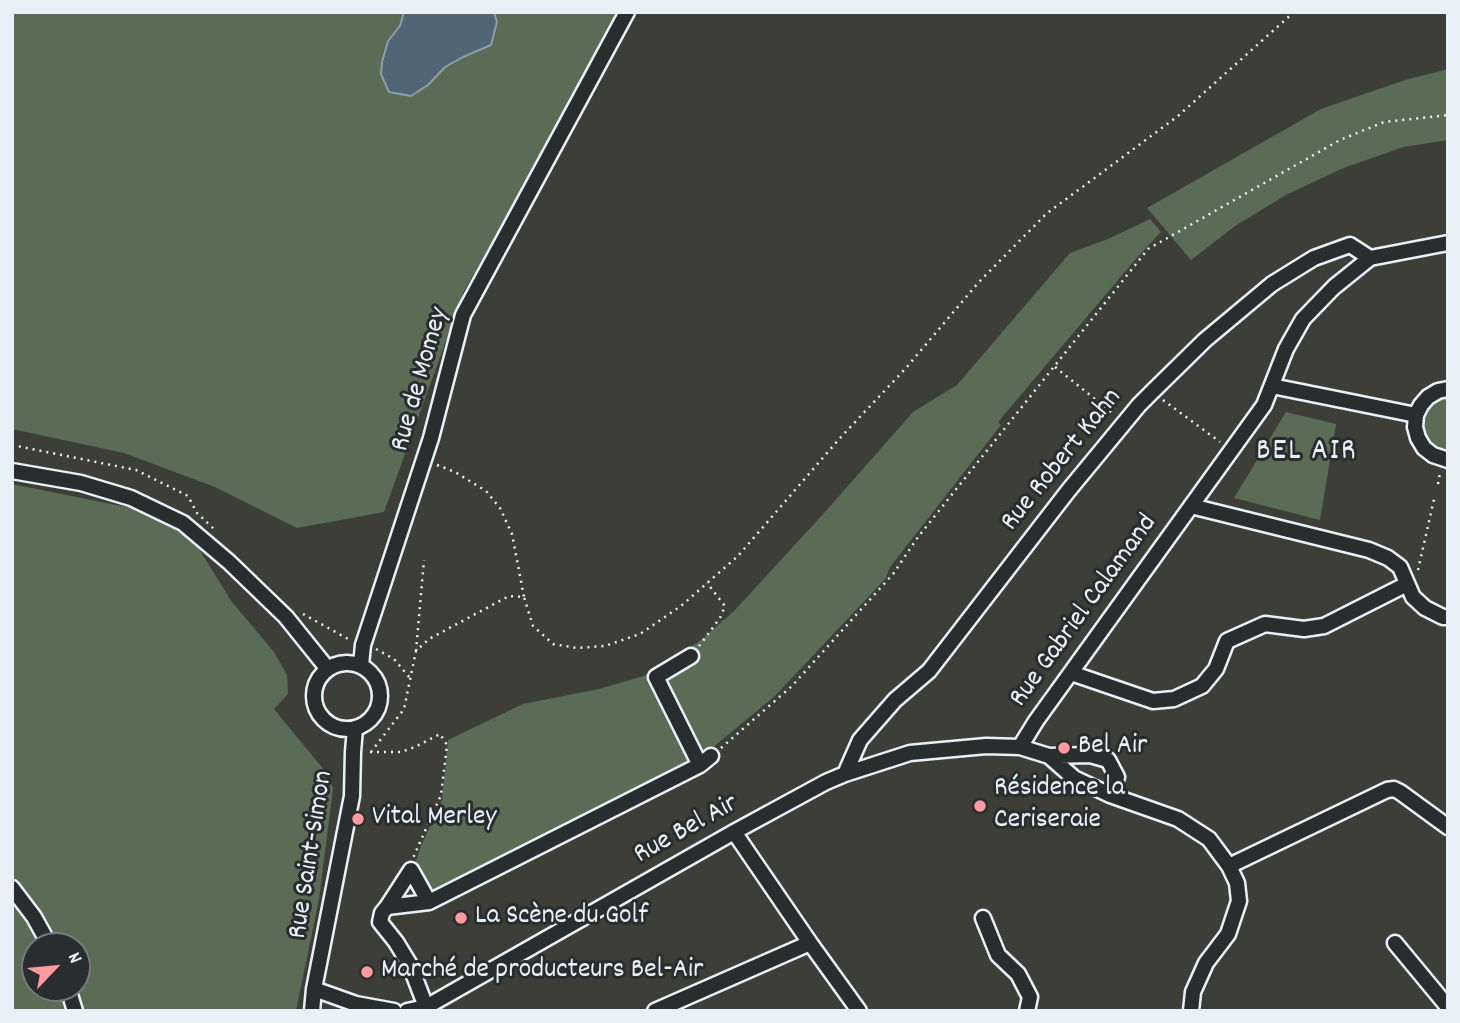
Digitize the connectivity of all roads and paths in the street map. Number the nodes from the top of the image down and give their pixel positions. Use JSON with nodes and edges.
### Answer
{"nodes":[{"id":1,"x":627,"y":12,"type":"edge"},
{"id":2,"x":1294,"y":12,"type":"edge"},
{"id":3,"x":1448,"y":115,"type":"edge"},
{"id":4,"x":1448,"y":243,"type":"edge"},
{"id":5,"x":1370,"y":258,"type":"junction"},
{"id":6,"x":1055,"y":367,"type":"junction"},
{"id":7,"x":1272,"y":386,"type":"junction"},
{"id":8,"x":1448,"y":389,"type":"edge"},
{"id":9,"x":1152,"y":392,"type":"junction"},
{"id":10,"x":1416,"y":415,"type":"junction"},
{"id":11,"x":1124,"y":423,"type":"junction"},
{"id":12,"x":1232,"y":450,"type":"junction"},
{"id":13,"x":424,"y":460,"type":"junction"},
{"id":14,"x":1448,"y":460,"type":"edge"},
{"id":15,"x":12,"y":471,"type":"edge"},
{"id":16,"x":1435,"y":495,"type":"dead end"},
{"id":17,"x":1191,"y":506,"type":"junction"},
{"id":18,"x":424,"y":560,"type":"dead end"},
{"id":19,"x":707,"y":583,"type":"junction"},
{"id":20,"x":1407,"y":584,"type":"junction"},
{"id":21,"x":524,"y":597,"type":"junction"},
{"id":22,"x":1448,"y":617,"type":"edge"},
{"id":23,"x":363,"y":645,"type":"junction"},
{"id":24,"x":416,"y":651,"type":"junction"},
{"id":25,"x":691,"y":656,"type":"joint"},
{"id":26,"x":360,"y":665,"type":"junction"},
{"id":27,"x":327,"y":668,"type":"junction"},
{"id":28,"x":1071,"y":673,"type":"junction"},
{"id":29,"x":410,"y":678,"type":"junction"},
{"id":30,"x":355,"y":728,"type":"junction"},
{"id":31,"x":1014,"y":747,"type":"junction"},
{"id":32,"x":1049,"y":756,"type":"junction"},
{"id":33,"x":706,"y":761,"type":"junction"},
{"id":34,"x":845,"y":774,"type":"junction"},
{"id":35,"x":1110,"y":795,"type":"junction"},
{"id":36,"x":1448,"y":827,"type":"edge"},
{"id":37,"x":734,"y":832,"type":"junction"},
{"id":38,"x":1229,"y":866,"type":"junction"},
{"id":39,"x":411,"y":870,"type":"junction"},
{"id":40,"x":12,"y":888,"type":"edge"},
{"id":41,"x":429,"y":902,"type":"junction"},
{"id":42,"x":387,"y":907,"type":"junction"},
{"id":43,"x":983,"y":918,"type":"dead end"},
{"id":44,"x":42,"y":932,"type":"edge"},
{"id":45,"x":810,"y":943,"type":"junction"},
{"id":46,"x":1395,"y":943,"type":"dead end"},
{"id":47,"x":314,"y":989,"type":"junction"},
{"id":48,"x":426,"y":1007,"type":"junction"},
{"id":49,"x":1448,"y":1007,"type":"edge"},
{"id":50,"x":312,"y":1011,"type":"edge"},
{"id":51,"x":394,"y":1011,"type":"edge"},
{"id":52,"x":407,"y":1011,"type":"edge"},
{"id":53,"x":655,"y":1011,"type":"edge"},
{"id":54,"x":859,"y":1011,"type":"edge"},
{"id":55,"x":1027,"y":1011,"type":"edge"},
{"id":56,"x":1191,"y":1011,"type":"edge"}],
"edges":[{"from":1,"to":13,"type":"street","name":"Rue de Momey"},
{"from":2,"to":19,"type":"path"},
{"from":3,"to":6,"type":"path"},
{"from":4,"to":5,"type":"street","name":"Rue Gabriel Calamand"},
{"from":5,"to":7,"type":"street","name":"Rue Gabriel Calamand"},
{"from":5,"to":9,"type":"street","name":"Rue Robert Kahn"},
{"from":6,"to":11,"type":"path"},
{"from":6,"to":33,"type":"path"},
{"from":7,"to":10,"type":"street"},
{"from":7,"to":12,"type":"street","name":"Rue Gabriel Calamand"},
{"from":8,"to":10,"type":"street"},
{"from":9,"to":11,"type":"street","name":"Rue Robert Kahn"},
{"from":9,"to":12,"type":"path"},
{"from":10,"to":14,"type":"street"},
{"from":11,"to":34,"type":"street","name":"Rue Robert Kahn"},
{"from":12,"to":17,"type":"street","name":"Rue Gabriel Calamand"},
{"from":13,"to":21,"type":"path"},
{"from":13,"to":23,"type":"street","name":"Rue de Momey"},
{"from":15,"to":27,"type":"street"},
{"from":16,"to":20,"type":"path"},
{"from":17,"to":20,"type":"street","name":"Rue Gabriel Calamand"},
{"from":17,"to":28,"type":"street","name":"Rue Gabriel Calamand"},
{"from":18,"to":24,"type":"path"},
{"from":19,"to":21,"type":"path"},
{"from":19,"to":25,"type":"path"},
{"from":20,"to":22,"type":"street","name":"Rue Gabriel Calamand"},
{"from":20,"to":28,"type":"street"},
{"from":21,"to":24,"type":"path"},
{"from":23,"to":26,"type":"street","name":"Rue de Momey"},
{"from":23,"to":29,"type":"path"},
{"from":24,"to":29,"type":"path"},
{"from":25,"to":33,"type":"street"},
{"from":26,"to":27,"type":"street"},
{"from":26,"to":30,"type":"street"},
{"from":27,"to":30,"type":"street"},
{"from":28,"to":31,"type":"street","name":"Rue Gabriel Calamand"},
{"from":29,"to":39,"type":"path"},
{"from":30,"to":47,"type":"street","name":"Rue Saint-Simon"},
{"from":31,"to":32,"type":"street","name":"Rue Bel Air"},
{"from":31,"to":34,"type":"street","name":"Rue Bel Air"},
{"from":32,"to":35,"type":"street"},
{"from":32,"to":35,"type":"street"},
{"from":33,"to":41,"type":"street"},
{"from":34,"to":37,"type":"street","name":"Rue Bel Air"},
{"from":35,"to":38,"type":"street"},
{"from":36,"to":38,"type":"street"},
{"from":37,"to":45,"type":"street"},
{"from":37,"to":48,"type":"street","name":"Rue Bel Air"},
{"from":38,"to":56,"type":"street"},
{"from":39,"to":41,"type":"street"},
{"from":39,"to":42,"type":"street"},
{"from":40,"to":44,"type":"street"},
{"from":41,"to":42,"type":"street"},
{"from":42,"to":48,"type":"street"},
{"from":43,"to":55,"type":"street"},
{"from":45,"to":53,"type":"street"},
{"from":45,"to":54,"type":"street"},
{"from":46,"to":49,"type":"street"},
{"from":47,"to":50,"type":"street","name":"Rue Saint-Simon"},
{"from":47,"to":51,"type":"street"},
{"from":48,"to":52,"type":"street","name":"Rue Bel Air"}]}
